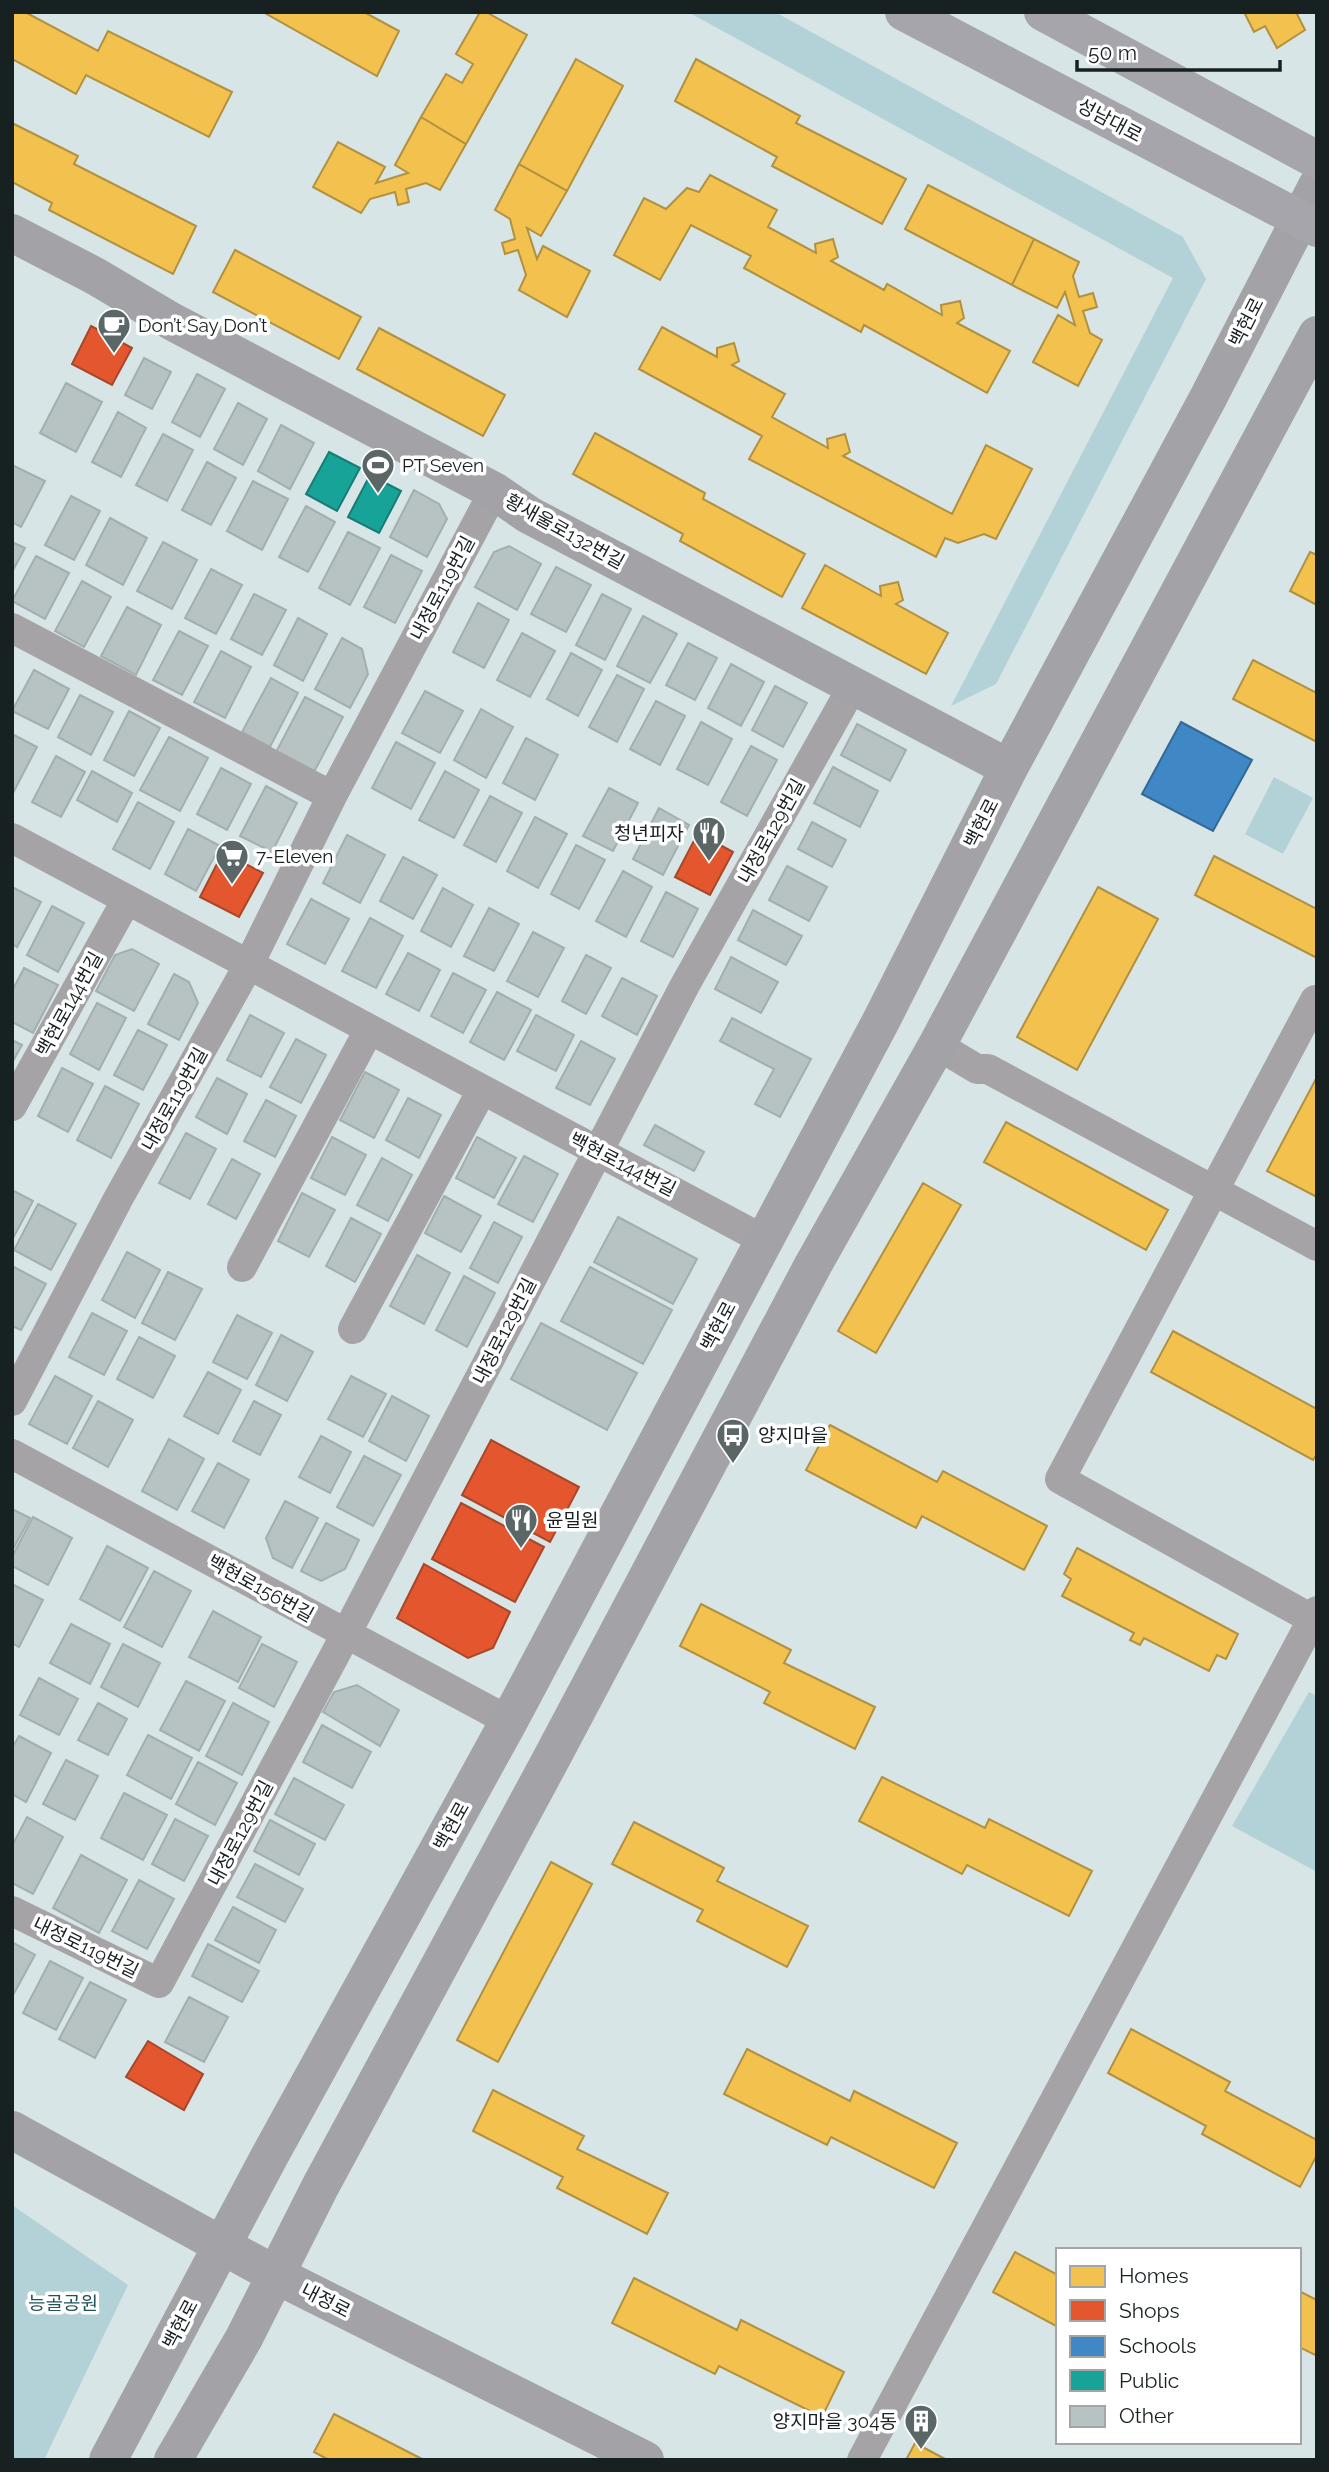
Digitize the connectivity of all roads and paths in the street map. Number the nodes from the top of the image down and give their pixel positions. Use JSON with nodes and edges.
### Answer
{"nodes":[{"id":1,"x":904,"y":12,"type":"edge"},
{"id":2,"x":1042,"y":12,"type":"edge"},
{"id":3,"x":1317,"y":160,"type":"edge"},
{"id":4,"x":1317,"y":186,"type":"edge"},
{"id":5,"x":1308,"y":224,"type":"edge"},
{"id":6,"x":12,"y":233,"type":"edge"},
{"id":7,"x":1317,"y":334,"type":"edge"},
{"id":8,"x":494,"y":491,"type":"junction"},
{"id":9,"x":12,"y":628,"type":"edge"},
{"id":10,"x":855,"y":684,"type":"junction"},
{"id":11,"x":1009,"y":768,"type":"junction"},
{"id":12,"x":332,"y":796,"type":"junction"},
{"id":13,"x":12,"y":838,"type":"edge"},
{"id":14,"x":126,"y":901,"type":"junction"},
{"id":15,"x":248,"y":966,"type":"junction"},
{"id":16,"x":1315,"y":1000,"type":"edge"},
{"id":17,"x":369,"y":1030,"type":"junction"},
{"id":18,"x":937,"y":1045,"type":"junction"},
{"id":19,"x":482,"y":1090,"type":"junction"},
{"id":20,"x":12,"y":1106,"type":"edge"},
{"id":21,"x":597,"y":1152,"type":"junction"},
{"id":22,"x":1215,"y":1192,"type":"junction"},
{"id":23,"x":764,"y":1240,"type":"junction"},
{"id":24,"x":1317,"y":1246,"type":"edge"},
{"id":25,"x":242,"y":1267,"type":"dead end"},
{"id":26,"x":353,"y":1329,"type":"dead end"},
{"id":27,"x":12,"y":1401,"type":"edge"},
{"id":28,"x":12,"y":1454,"type":"edge"},
{"id":29,"x":1315,"y":1615,"type":"edge"},
{"id":30,"x":345,"y":1636,"type":"junction"},
{"id":31,"x":509,"y":1721,"type":"junction"},
{"id":32,"x":12,"y":1911,"type":"edge"},
{"id":33,"x":159,"y":1983,"type":"joint"},
{"id":34,"x":12,"y":2130,"type":"edge"},
{"id":35,"x":223,"y":2244,"type":"junction"},
{"id":36,"x":274,"y":2274,"type":"junction"},
{"id":37,"x":108,"y":2460,"type":"edge"},
{"id":38,"x":173,"y":2460,"type":"edge"},
{"id":39,"x":645,"y":2460,"type":"edge"},
{"id":40,"x":862,"y":2460,"type":"edge"}],
"edges":[{"from":1,"to":5,"type":"main road","name":"성남대로"},
{"from":2,"to":3,"type":"main road"},
{"from":4,"to":5,"type":"main road","name":"백현로"},
{"from":5,"to":11,"type":"main road","name":"백현로"},
{"from":6,"to":8,"type":"main road","name":"황새울로132번길"},
{"from":7,"to":18,"type":"main road"},
{"from":8,"to":10,"type":"main road","name":"황새울로132번길"},
{"from":8,"to":12,"type":"street","name":"내정로119번길"},
{"from":9,"to":12,"type":"street"},
{"from":10,"to":11,"type":"main road","name":"황새울로132번길"},
{"from":10,"to":21,"type":"street","name":"내정로129번길"},
{"from":11,"to":23,"type":"main road","name":"백현로"},
{"from":12,"to":15,"type":"street","name":"내정로119번길"},
{"from":13,"to":14,"type":"street","name":"백현로144번길"},
{"from":14,"to":15,"type":"street","name":"백현로144번길"},
{"from":14,"to":20,"type":"street","name":"백현로144번길"},
{"from":15,"to":17,"type":"street","name":"백현로144번길"},
{"from":15,"to":27,"type":"street","name":"내정로119번길"},
{"from":16,"to":22,"type":"street"},
{"from":17,"to":19,"type":"street","name":"백현로144번길"},
{"from":17,"to":25,"type":"street"},
{"from":18,"to":22,"type":"street"},
{"from":18,"to":36,"type":"main road"},
{"from":19,"to":21,"type":"street","name":"백현로144번길"},
{"from":19,"to":26,"type":"street"},
{"from":21,"to":23,"type":"street","name":"백현로144번길"},
{"from":21,"to":30,"type":"street","name":"내정로129번길"},
{"from":22,"to":24,"type":"street"},
{"from":22,"to":29,"type":"street"},
{"from":23,"to":31,"type":"main road","name":"백현로"},
{"from":28,"to":30,"type":"street","name":"백현로156번길"},
{"from":29,"to":40,"type":"street"},
{"from":30,"to":31,"type":"street","name":"백현로156번길"},
{"from":30,"to":33,"type":"street","name":"내정로129번길"},
{"from":31,"to":35,"type":"main road","name":"백현로"},
{"from":32,"to":33,"type":"street","name":"내정로119번길"},
{"from":34,"to":35,"type":"main road","name":"내정로"},
{"from":35,"to":36,"type":"main road","name":"내정로"},
{"from":35,"to":37,"type":"main road","name":"백현로"},
{"from":36,"to":38,"type":"main road"},
{"from":36,"to":39,"type":"main road","name":"내정로"}]}
